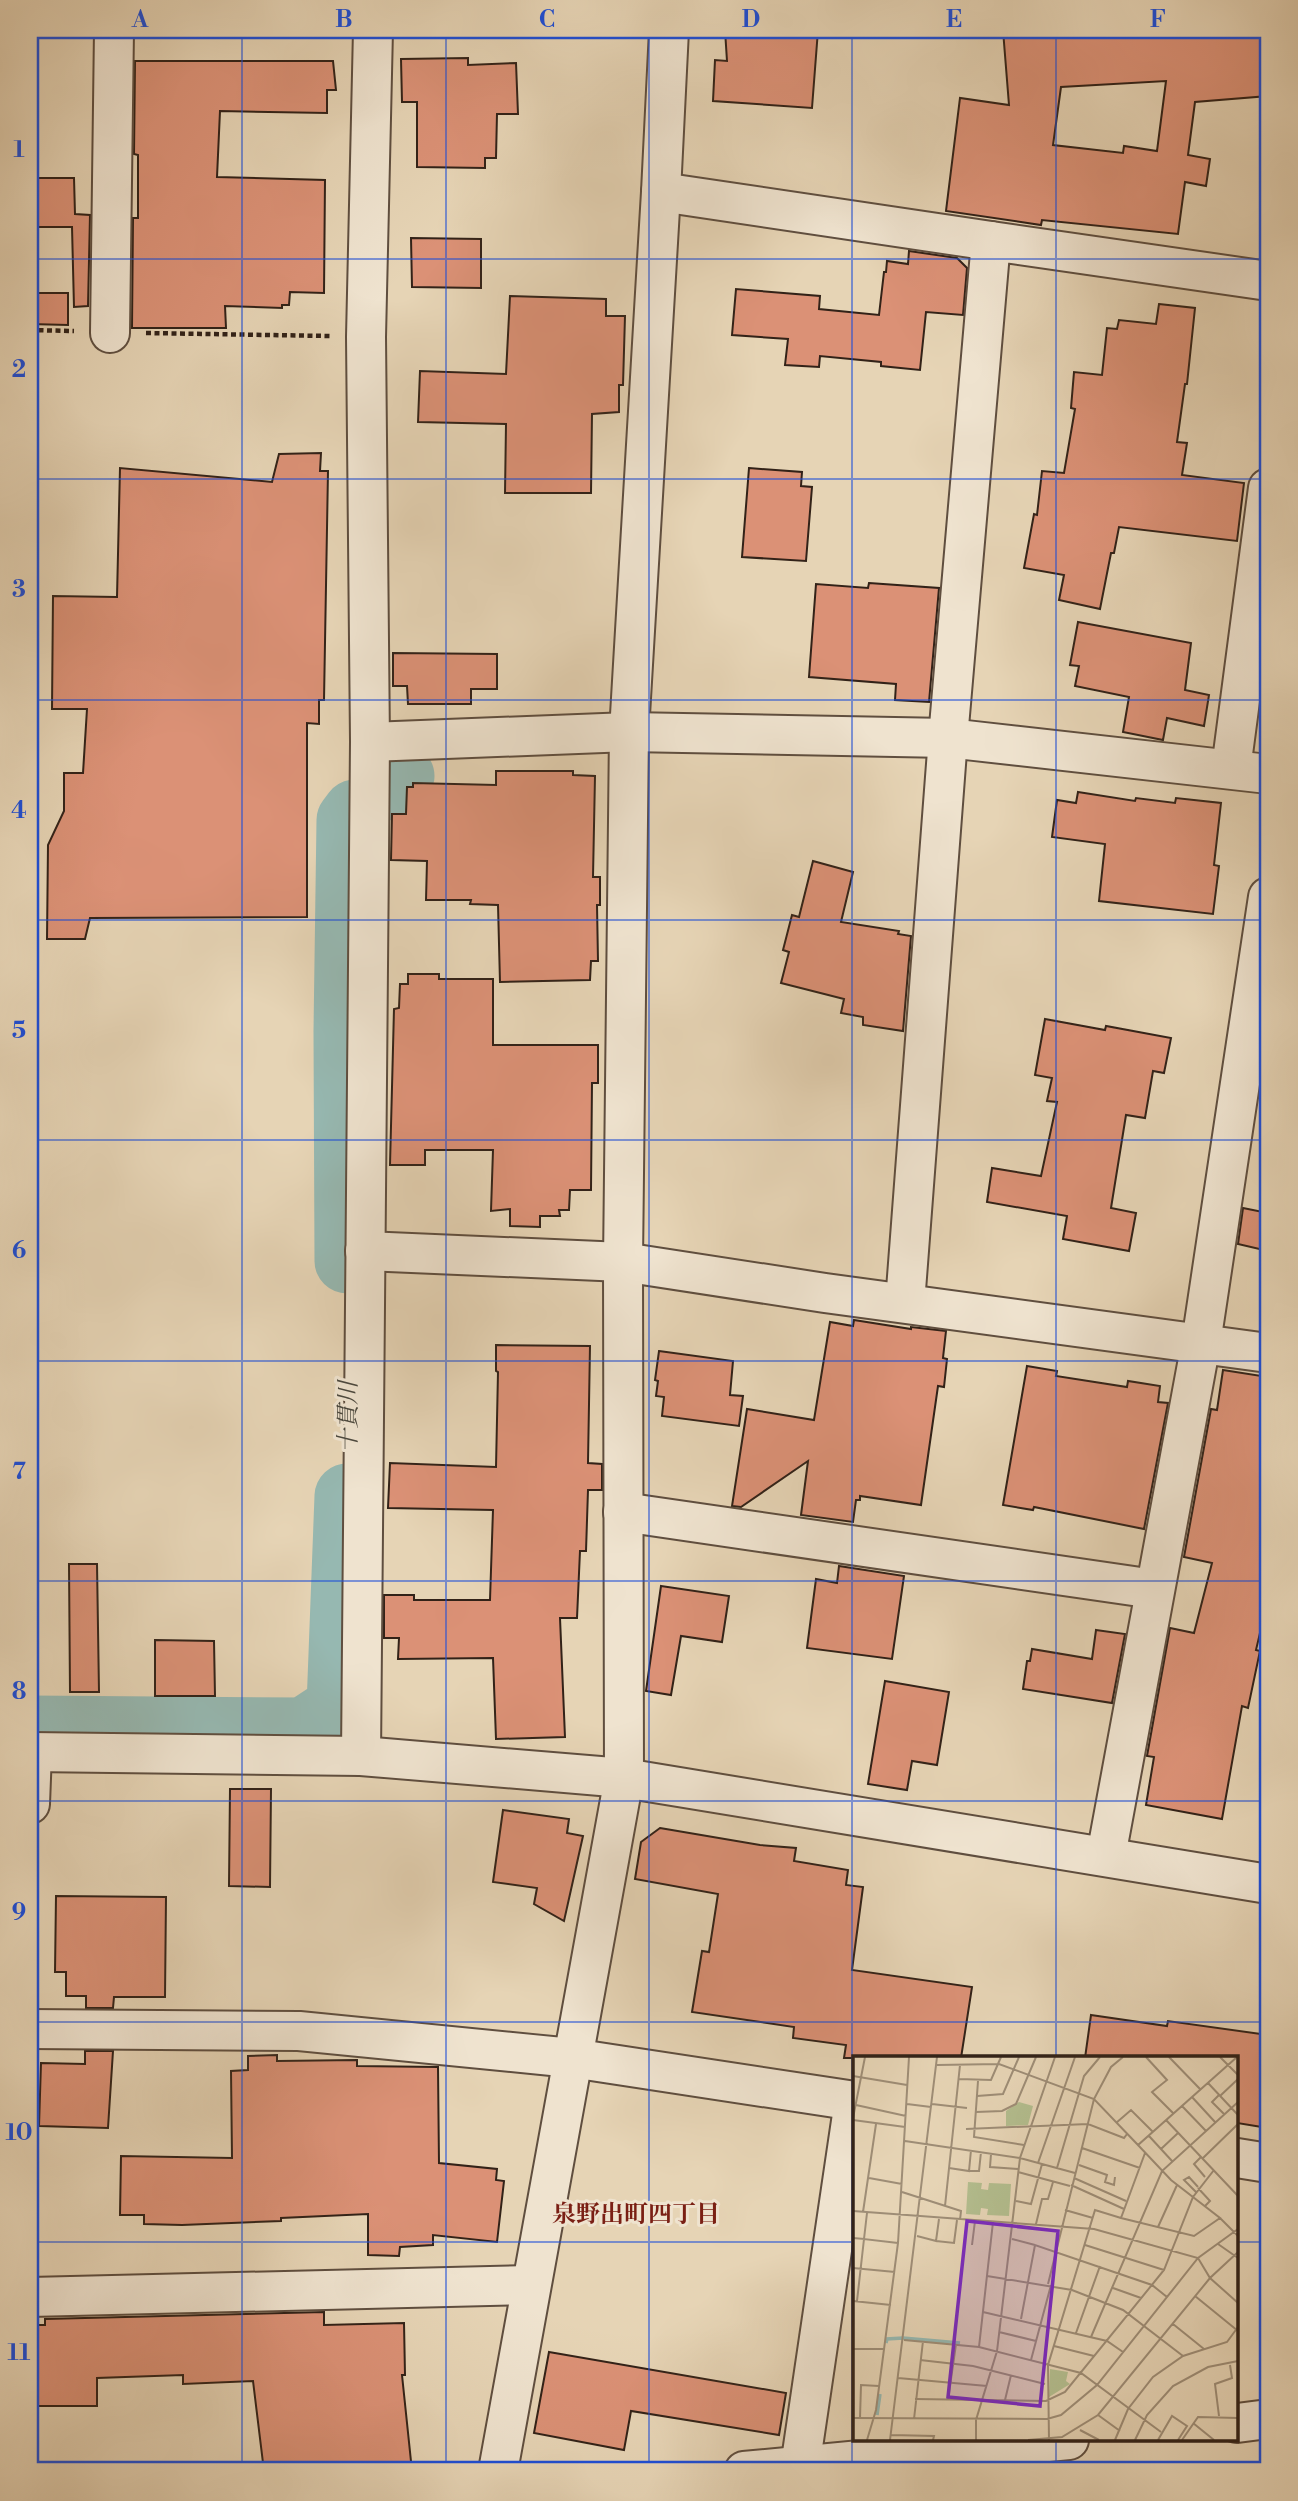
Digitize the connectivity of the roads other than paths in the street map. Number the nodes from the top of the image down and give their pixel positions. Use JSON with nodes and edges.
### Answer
{"nodes":[{"id":1,"x":114,"y":30,"type":"edge"},
{"id":2,"x":373,"y":30,"type":"edge"},
{"id":3,"x":669,"y":30,"type":"edge"},
{"id":4,"x":662,"y":192,"type":"junction"},
{"id":5,"x":991,"y":241,"type":"junction"},
{"id":6,"x":1268,"y":281,"type":"edge"},
{"id":7,"x":110,"y":332,"type":"road end"},
{"id":8,"x":1268,"y":488,"type":"edge"},
{"id":9,"x":629,"y":732,"type":"junction"},
{"id":10,"x":948,"y":738,"type":"junction"},
{"id":11,"x":369,"y":741,"type":"junction"},
{"id":12,"x":1231,"y":769,"type":"junction"},
{"id":13,"x":1268,"y":774,"type":"edge"},
{"id":14,"x":1268,"y":897,"type":"edge"},
{"id":15,"x":365,"y":1251,"type":"junction"},
{"id":16,"x":623,"y":1262,"type":"junction"},
{"id":17,"x":905,"y":1303,"type":"junction"},
{"id":18,"x":1201,"y":1343,"type":"junction"},
{"id":19,"x":1268,"y":1353,"type":"edge"},
{"id":20,"x":623,"y":1512,"type":"junction"},
{"id":21,"x":1154,"y":1590,"type":"junction"},
{"id":22,"x":31,"y":1752,"type":"edge"},
{"id":23,"x":361,"y":1756,"type":"junction"},
{"id":24,"x":624,"y":1778,"type":"junction"},
{"id":25,"x":30,"y":1804,"type":"edge"},
{"id":26,"x":1106,"y":1856,"type":"junction"},
{"id":27,"x":1268,"y":1884,"type":"edge"},
{"id":28,"x":30,"y":2029,"type":"edge"},
{"id":29,"x":572,"y":2059,"type":"junction"},
{"id":30,"x":853,"y":2101,"type":"edge"},
{"id":31,"x":853,"y":2108,"type":"edge"},
{"id":32,"x":1238,"y":2158,"type":"edge"},
{"id":33,"x":1268,"y":2163,"type":"edge"},
{"id":34,"x":531,"y":2284,"type":"junction"},
{"id":35,"x":30,"y":2297,"type":"edge"},
{"id":36,"x":1268,"y":2419,"type":"edge"},
{"id":37,"x":1238,"y":2423,"type":"edge"},
{"id":38,"x":1049,"y":2442,"type":"edge"},
{"id":39,"x":800,"y":2467,"type":"junction"},
{"id":40,"x":498,"y":2471,"type":"edge"},
{"id":41,"x":744,"y":2471,"type":"edge"}],
"edges":[{"from":1,"to":7,"type":"street"},
{"from":2,"to":11,"type":"street"},
{"from":3,"to":4,"type":"street"},
{"from":4,"to":5,"type":"street"},
{"from":4,"to":9,"type":"street"},
{"from":5,"to":6,"type":"street"},
{"from":5,"to":10,"type":"street"},
{"from":8,"to":12,"type":"street"},
{"from":9,"to":10,"type":"street"},
{"from":9,"to":11,"type":"street"},
{"from":9,"to":16,"type":"street"},
{"from":10,"to":12,"type":"street"},
{"from":10,"to":17,"type":"street"},
{"from":11,"to":15,"type":"street"},
{"from":12,"to":13,"type":"street"},
{"from":14,"to":18,"type":"street"},
{"from":15,"to":16,"type":"street"},
{"from":15,"to":23,"type":"street"},
{"from":16,"to":17,"type":"street"},
{"from":16,"to":20,"type":"street"},
{"from":17,"to":18,"type":"street"},
{"from":18,"to":19,"type":"street"},
{"from":18,"to":21,"type":"street"},
{"from":20,"to":21,"type":"street"},
{"from":20,"to":24,"type":"street"},
{"from":21,"to":26,"type":"street"},
{"from":22,"to":23,"type":"street"},
{"from":22,"to":25,"type":"street"},
{"from":23,"to":24,"type":"street"},
{"from":24,"to":26,"type":"street"},
{"from":24,"to":29,"type":"street"},
{"from":26,"to":27,"type":"street"},
{"from":28,"to":29,"type":"street"},
{"from":29,"to":30,"type":"street"},
{"from":29,"to":34,"type":"street"},
{"from":31,"to":39,"type":"street"},
{"from":32,"to":33,"type":"street"},
{"from":34,"to":35,"type":"street"},
{"from":34,"to":40,"type":"street"},
{"from":36,"to":37,"type":"street"},
{"from":38,"to":39,"type":"street"},
{"from":39,"to":41,"type":"street"}]}
